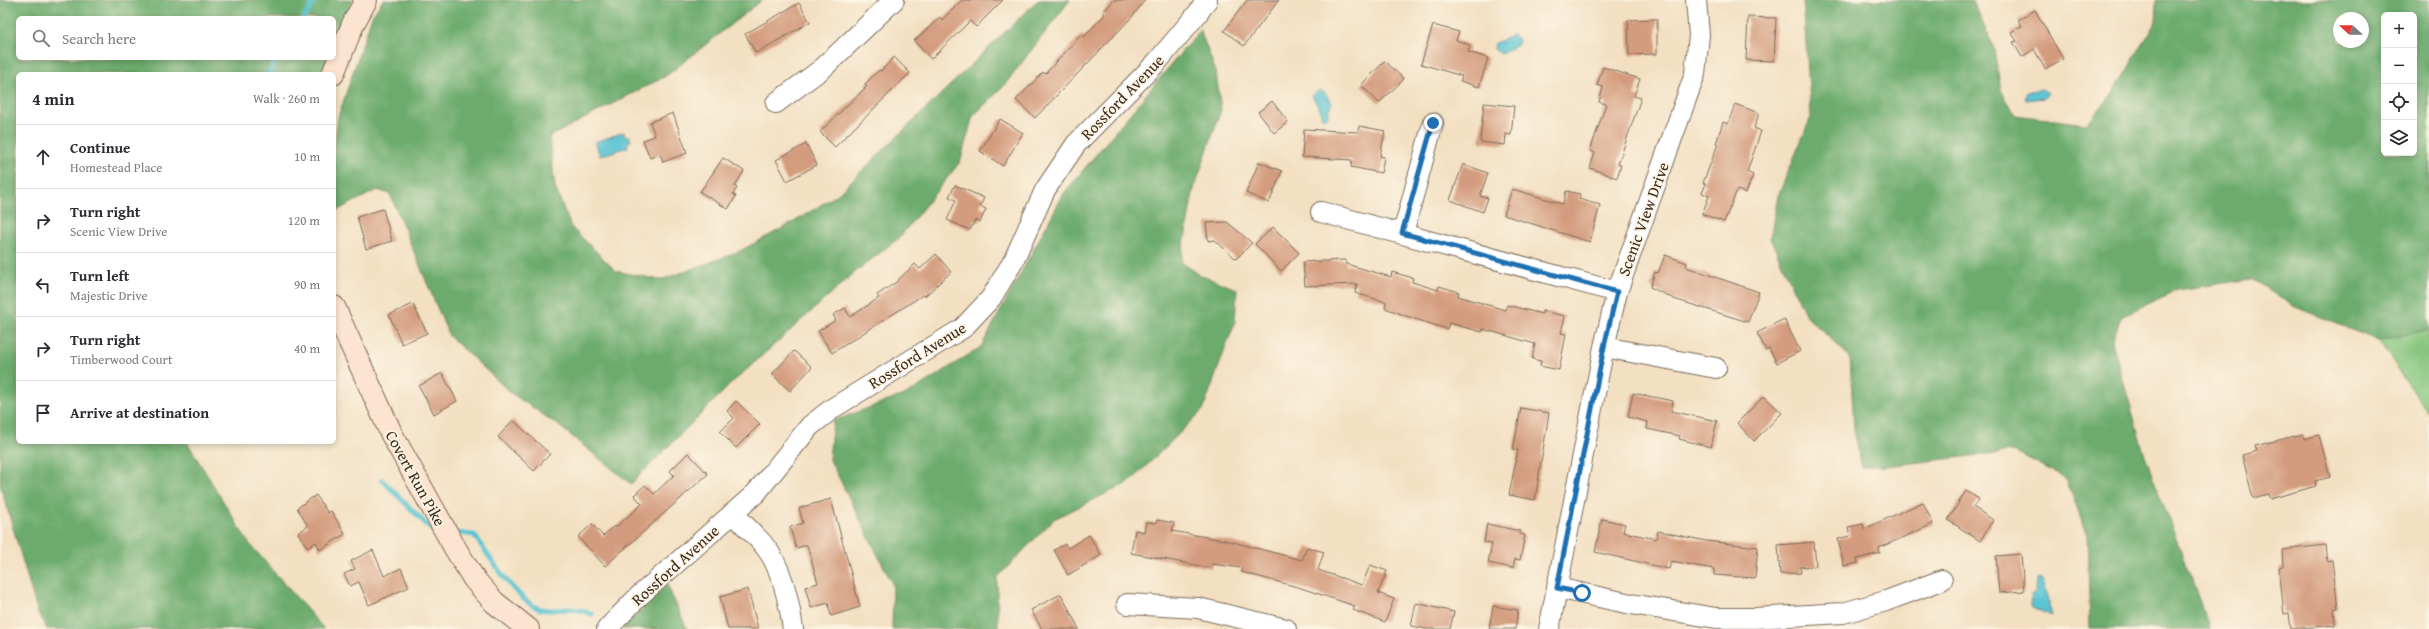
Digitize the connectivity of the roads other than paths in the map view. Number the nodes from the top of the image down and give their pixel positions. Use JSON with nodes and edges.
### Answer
{"nodes":[{"id":1,"x":366,"y":0,"type":"edge"},
{"id":2,"x":894,"y":0,"type":"edge"},
{"id":3,"x":1207,"y":0,"type":"edge"},
{"id":4,"x":1696,"y":0,"type":"edge"},
{"id":5,"x":334,"y":72,"type":"edge"},
{"id":6,"x":776,"y":103,"type":"dead end"},
{"id":7,"x":1433,"y":123,"type":"dead end"},
{"id":8,"x":1321,"y":212,"type":"dead end"},
{"id":9,"x":1402,"y":233,"type":"junction"},
{"id":10,"x":1617,"y":292,"type":"junction"},
{"id":11,"x":336,"y":311,"type":"edge"},
{"id":12,"x":1604,"y":347,"type":"junction"},
{"id":13,"x":1716,"y":368,"type":"dead end"},
{"id":14,"x":733,"y":513,"type":"junction"},
{"id":15,"x":1942,"y":580,"type":"dead end"},
{"id":16,"x":1557,"y":588,"type":"junction"},
{"id":17,"x":1127,"y":604,"type":"dead end"},
{"id":18,"x":528,"y":629,"type":"edge"},
{"id":19,"x":607,"y":629,"type":"edge"},
{"id":20,"x":793,"y":629,"type":"edge"},
{"id":21,"x":1286,"y":629,"type":"edge"},
{"id":22,"x":1549,"y":629,"type":"edge"}],
"edges":[{"from":1,"to":5,"type":"street"},
{"from":2,"to":6,"type":"street"},
{"from":3,"to":14,"type":"street","name":"Rossford Avenue"},
{"from":4,"to":10,"type":"street","name":"Scenic View Drive"},
{"from":7,"to":9,"type":"street"},
{"from":8,"to":9,"type":"street"},
{"from":9,"to":10,"type":"street"},
{"from":10,"to":12,"type":"street","name":"Scenic View Drive"},
{"from":11,"to":18,"type":"street","name":"Covert Run Pike"},
{"from":12,"to":13,"type":"street"},
{"from":12,"to":16,"type":"street","name":"Scenic View Drive"},
{"from":14,"to":19,"type":"street","name":"Rossford Avenue"},
{"from":14,"to":20,"type":"street"},
{"from":15,"to":16,"type":"street"},
{"from":16,"to":22,"type":"street","name":"Scenic View Drive"},
{"from":17,"to":21,"type":"street"}]}
